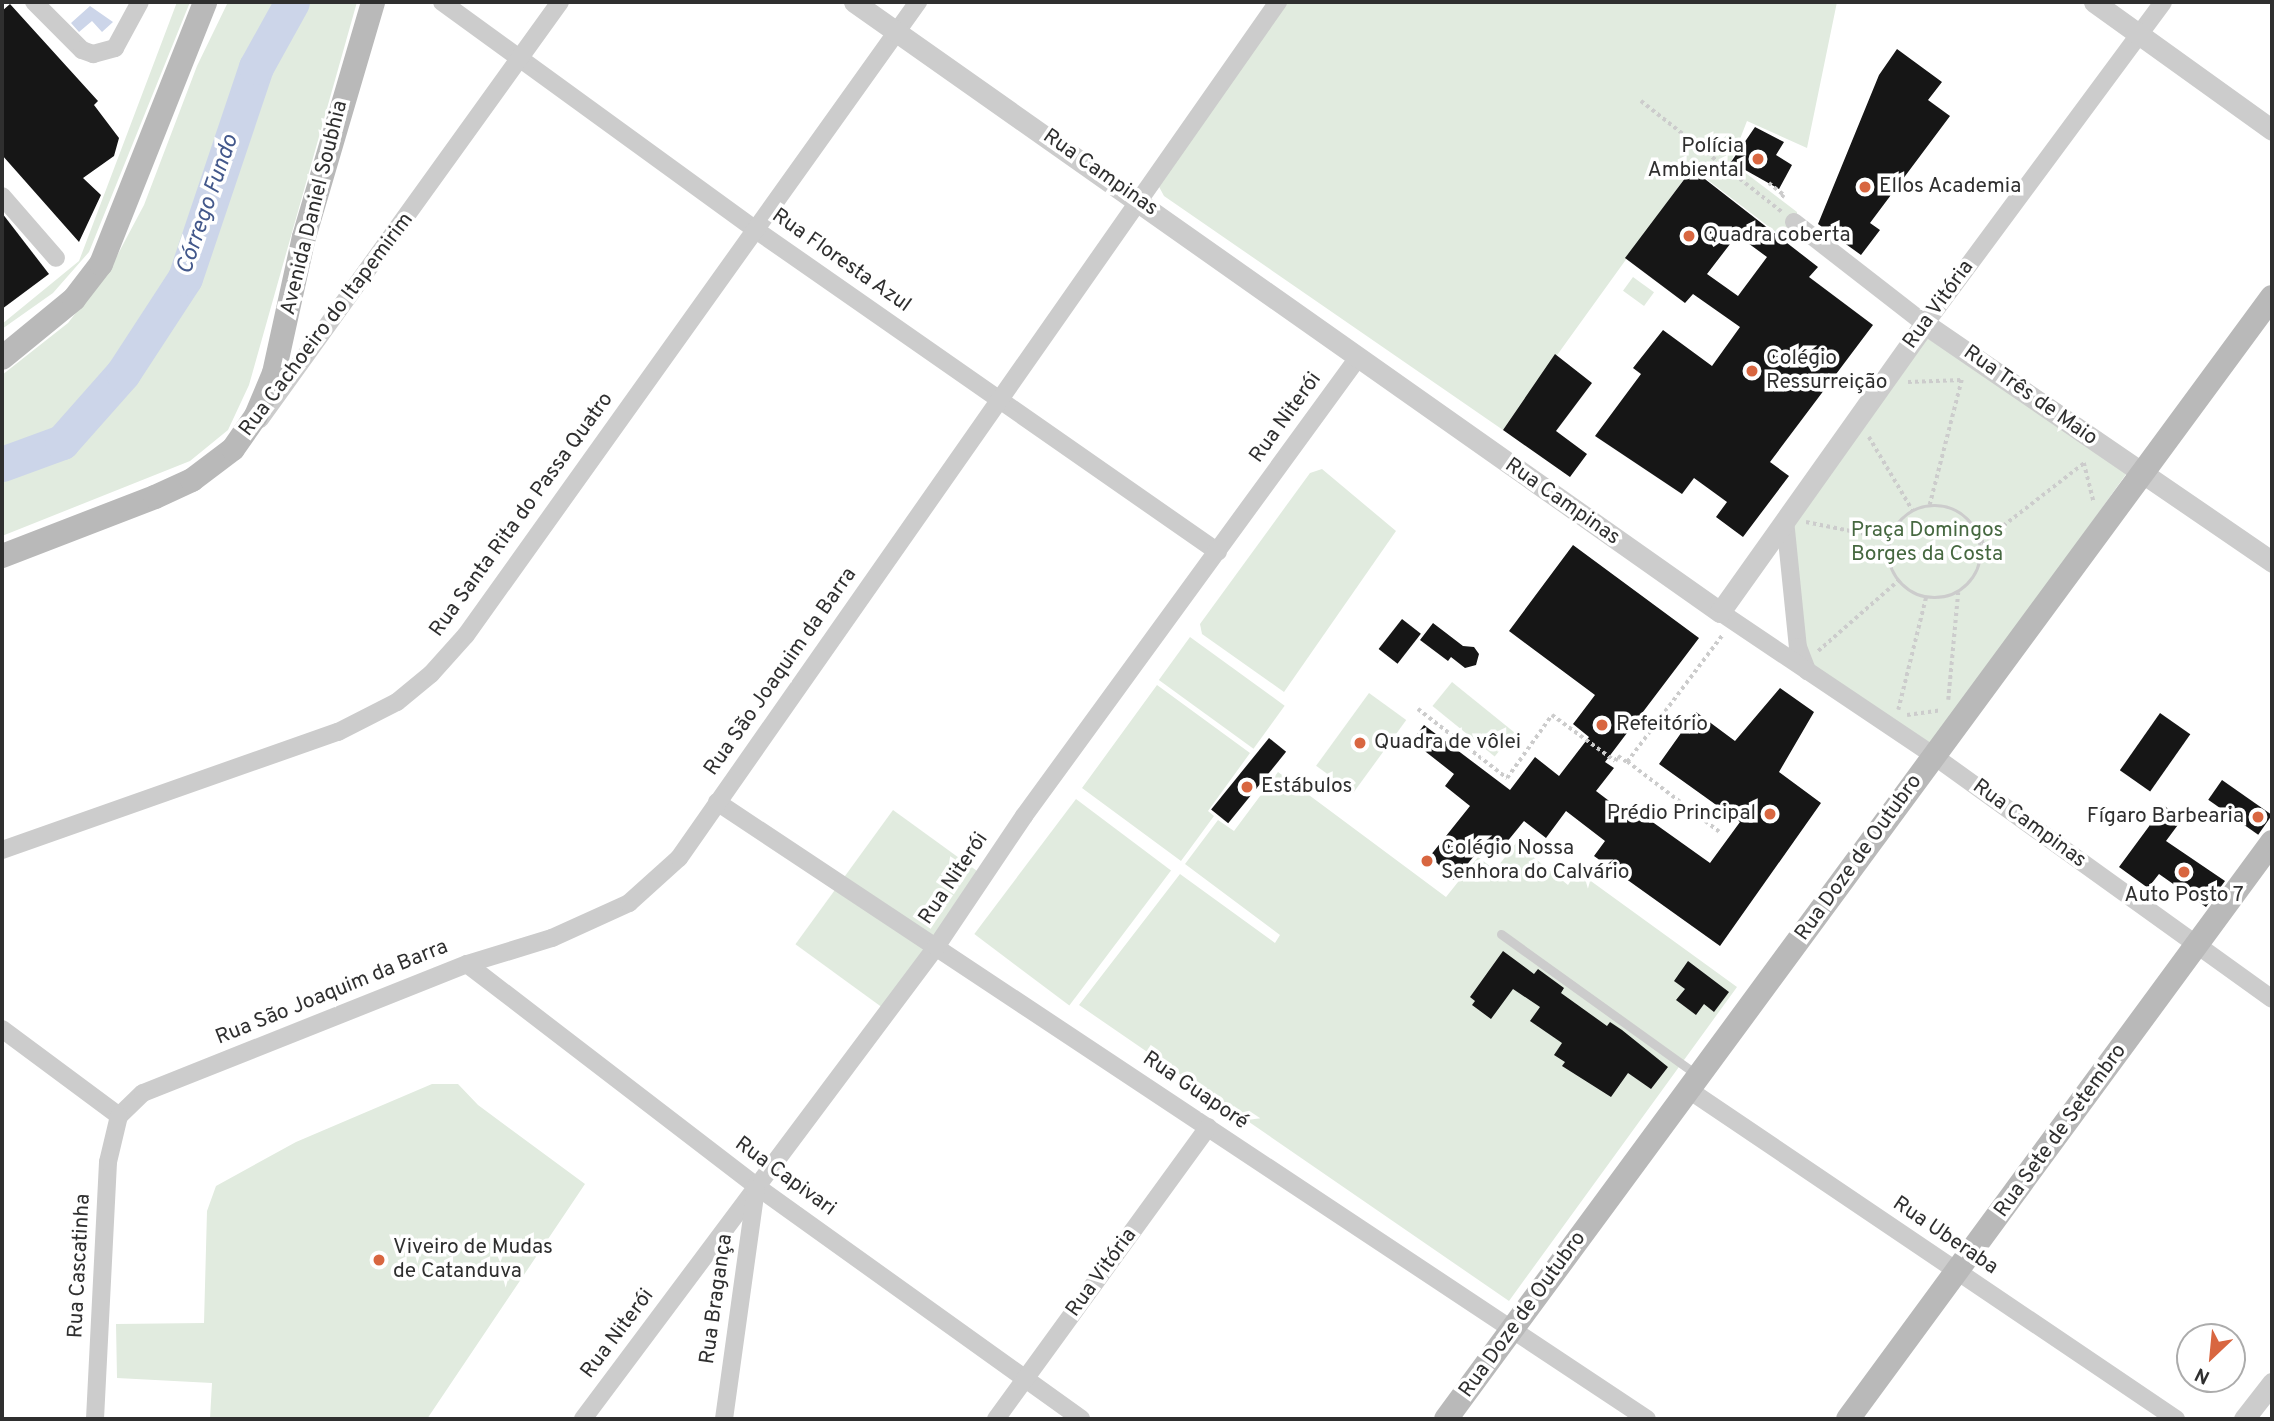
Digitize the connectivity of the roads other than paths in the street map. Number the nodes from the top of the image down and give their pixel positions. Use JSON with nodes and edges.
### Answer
{"nodes":[{"id":1,"x":34,"y":2,"type":"edge"},
{"id":2,"x":140,"y":2,"type":"edge"},
{"id":3,"x":205,"y":2,"type":"edge"},
{"id":4,"x":373,"y":2,"type":"edge"},
{"id":5,"x":442,"y":2,"type":"edge"},
{"id":6,"x":560,"y":2,"type":"edge"},
{"id":7,"x":854,"y":2,"type":"edge"},
{"id":8,"x":918,"y":2,"type":"edge"},
{"id":9,"x":1278,"y":2,"type":"edge"},
{"id":10,"x":2094,"y":2,"type":"edge"},
{"id":11,"x":2163,"y":2,"type":"edge"},
{"id":12,"x":897,"y":32,"type":"junction"},
{"id":13,"x":2140,"y":33,"type":"junction"},
{"id":14,"x":520,"y":61,"type":"junction"},
{"id":15,"x":2272,"y":130,"type":"edge"},
{"id":16,"x":2,"y":196,"type":"edge"},
{"id":17,"x":1140,"y":201,"type":"junction"},
{"id":18,"x":1794,"y":222,"type":"road end"},
{"id":19,"x":756,"y":230,"type":"junction"},
{"id":20,"x":56,"y":258,"type":"dead end"},
{"id":21,"x":2272,"y":297,"type":"edge"},
{"id":22,"x":1925,"y":324,"type":"junction"},
{"id":23,"x":2,"y":358,"type":"edge"},
{"id":24,"x":1357,"y":359,"type":"junction"},
{"id":25,"x":999,"y":398,"type":"junction"},
{"id":26,"x":233,"y":449,"type":"junction"},
{"id":27,"x":2143,"y":473,"type":"junction"},
{"id":28,"x":1792,"y":520,"type":"junction"},
{"id":29,"x":1218,"y":552,"type":"junction"},
{"id":30,"x":2,"y":556,"type":"edge"},
{"id":31,"x":2272,"y":562,"type":"edge"},
{"id":32,"x":1726,"y":616,"type":"junction"},
{"id":33,"x":1809,"y":664,"type":"junction"},
{"id":34,"x":1934,"y":756,"type":"junction"},
{"id":35,"x":718,"y":802,"type":"junction"},
{"id":36,"x":2272,"y":842,"type":"edge"},
{"id":37,"x":2,"y":850,"type":"edge"},
{"id":38,"x":1502,"y":934,"type":"dead end"},
{"id":39,"x":2198,"y":945,"type":"junction"},
{"id":40,"x":936,"y":947,"type":"junction"},
{"id":41,"x":467,"y":964,"type":"junction"},
{"id":42,"x":2272,"y":999,"type":"edge"},
{"id":43,"x":2,"y":1029,"type":"edge"},
{"id":44,"x":1694,"y":1083,"type":"junction"},
{"id":45,"x":119,"y":1116,"type":"junction"},
{"id":46,"x":1208,"y":1127,"type":"junction"},
{"id":47,"x":756,"y":1186,"type":"junction"},
{"id":48,"x":1957,"y":1271,"type":"junction"},
{"id":49,"x":1512,"y":1330,"type":"junction"},
{"id":50,"x":1026,"y":1378,"type":"junction"},
{"id":51,"x":2272,"y":1383,"type":"edge"},
{"id":52,"x":95,"y":1419,"type":"edge"},
{"id":53,"x":583,"y":1419,"type":"edge"},
{"id":54,"x":724,"y":1419,"type":"edge"},
{"id":55,"x":996,"y":1419,"type":"edge"},
{"id":56,"x":1081,"y":1419,"type":"edge"},
{"id":57,"x":1446,"y":1419,"type":"edge"},
{"id":58,"x":1647,"y":1419,"type":"edge"},
{"id":59,"x":1848,"y":1419,"type":"edge"},
{"id":60,"x":2176,"y":1419,"type":"edge"},
{"id":61,"x":2245,"y":1419,"type":"edge"}],
"edges":[{"from":1,"to":2,"type":"street"},
{"from":3,"to":23,"type":"main road"},
{"from":4,"to":26,"type":"main road","name":"Avenida Daniel Soubhia"},
{"from":5,"to":14,"type":"street","name":"Rua Floresta Azul"},
{"from":6,"to":14,"type":"street","name":"Rua Cachoeiro do Itapemirim"},
{"from":7,"to":12,"type":"street","name":"Rua Campinas"},
{"from":8,"to":12,"type":"street","name":"Rua Santa Rita do Passa Quatro"},
{"from":9,"to":17,"type":"street","name":"Rua São Joaquim da Barra"},
{"from":10,"to":13,"type":"street"},
{"from":11,"to":13,"type":"street","name":"Rua Vitória"},
{"from":12,"to":17,"type":"street","name":"Rua Campinas"},
{"from":12,"to":19,"type":"street","name":"Rua Santa Rita do Passa Quatro"},
{"from":13,"to":15,"type":"street"},
{"from":13,"to":22,"type":"street","name":"Rua Vitória"},
{"from":14,"to":19,"type":"street","name":"Rua Floresta Azul"},
{"from":14,"to":26,"type":"street","name":"Rua Cachoeiro do Itapemirim"},
{"from":16,"to":20,"type":"street"},
{"from":17,"to":24,"type":"street","name":"Rua Campinas"},
{"from":17,"to":25,"type":"street","name":"Rua São Joaquim da Barra"},
{"from":18,"to":22,"type":"street","name":"Rua Três de Maio"},
{"from":19,"to":25,"type":"street","name":"Rua Floresta Azul"},
{"from":19,"to":37,"type":"street","name":"Rua Santa Rita do Passa Quatro"},
{"from":21,"to":27,"type":"main road","name":"Rua Doze de Outubro"},
{"from":22,"to":27,"type":"street","name":"Rua Três de Maio"},
{"from":22,"to":28,"type":"street","name":"Rua Vitória"},
{"from":24,"to":29,"type":"street","name":"Rua Niterói"},
{"from":24,"to":32,"type":"street","name":"Rua Campinas"},
{"from":25,"to":29,"type":"street","name":"Rua Floresta Azul"},
{"from":25,"to":35,"type":"street","name":"Rua São Joaquim da Barra"},
{"from":26,"to":30,"type":"main road","name":"Rua Cachoeiro do Itapemirim"},
{"from":27,"to":31,"type":"street","name":"Rua Três de Maio"},
{"from":27,"to":34,"type":"main road","name":"Rua Doze de Outubro"},
{"from":28,"to":32,"type":"street","name":"Rua Vitória"},
{"from":28,"to":33,"type":"street"},
{"from":29,"to":40,"type":"street","name":"Rua Niterói"},
{"from":32,"to":33,"type":"street","name":"Rua Campinas"},
{"from":33,"to":34,"type":"street","name":"Rua Campinas"},
{"from":34,"to":39,"type":"street","name":"Rua Campinas"},
{"from":34,"to":44,"type":"main road","name":"Rua Doze de Outubro"},
{"from":35,"to":40,"type":"street","name":"Rua Guaporé"},
{"from":35,"to":41,"type":"street","name":"Rua São Joaquim da Barra"},
{"from":36,"to":39,"type":"main road","name":"Rua Sete de Setembro"},
{"from":38,"to":44,"type":"lane"},
{"from":39,"to":42,"type":"street","name":"Rua Campinas"},
{"from":39,"to":48,"type":"main road","name":"Rua Sete de Setembro"},
{"from":40,"to":46,"type":"street","name":"Rua Guaporé"},
{"from":40,"to":47,"type":"street","name":"Rua Niterói"},
{"from":41,"to":45,"type":"street","name":"Rua São Joaquim da Barra"},
{"from":41,"to":47,"type":"street","name":"Rua Capivari"},
{"from":43,"to":45,"type":"street"},
{"from":44,"to":48,"type":"street","name":"Rua Uberaba"},
{"from":44,"to":49,"type":"main road","name":"Rua Doze de Outubro"},
{"from":45,"to":52,"type":"street","name":"Rua Cascatinha"},
{"from":46,"to":49,"type":"street","name":"Rua Guaporé"},
{"from":46,"to":50,"type":"street","name":"Rua Vitória"},
{"from":47,"to":50,"type":"street","name":"Rua Capivari"},
{"from":47,"to":53,"type":"street","name":"Rua Niterói"},
{"from":47,"to":54,"type":"street","name":"Rua Bragança"},
{"from":48,"to":59,"type":"main road","name":"Rua Sete de Setembro"},
{"from":48,"to":60,"type":"street","name":"Rua Uberaba"},
{"from":49,"to":57,"type":"main road","name":"Rua Doze de Outubro"},
{"from":49,"to":58,"type":"street","name":"Rua Guaporé"},
{"from":50,"to":55,"type":"street","name":"Rua Vitória"},
{"from":50,"to":56,"type":"street","name":"Rua Capivari"},
{"from":51,"to":61,"type":"street"}]}
